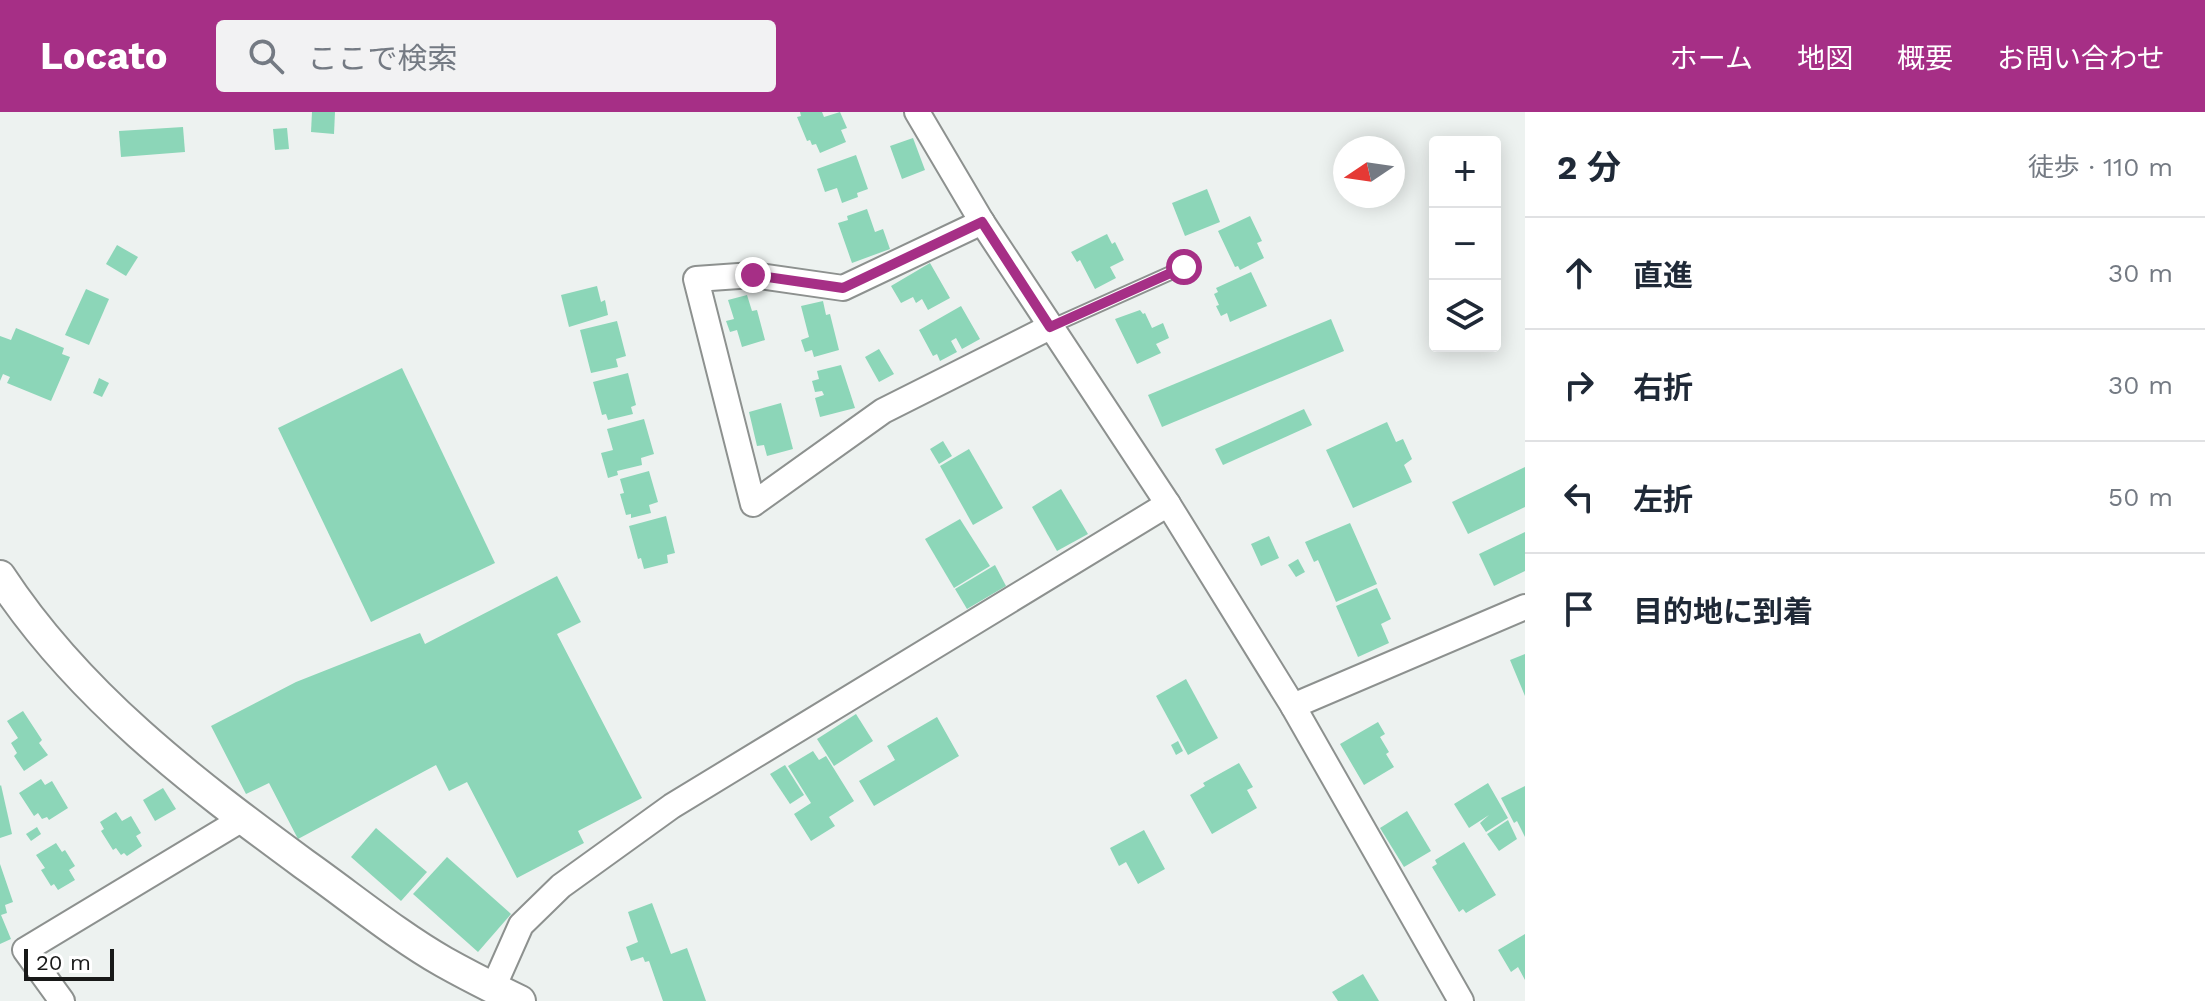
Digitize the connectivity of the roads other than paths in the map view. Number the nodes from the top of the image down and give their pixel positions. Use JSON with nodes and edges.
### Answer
{"nodes":[{"id":1,"x":917,"y":112,"type":"edge"},
{"id":2,"x":982,"y":222,"type":"junction"},
{"id":3,"x":1184,"y":267,"type":"dead end"},
{"id":4,"x":1050,"y":327,"type":"junction"},
{"id":5,"x":1168,"y":504,"type":"junction"},
{"id":6,"x":3,"y":587,"type":"edge"},
{"id":7,"x":1525,"y":607,"type":"edge"},
{"id":8,"x":1293,"y":706,"type":"junction"},
{"id":9,"x":244,"y":818,"type":"junction"},
{"id":10,"x":500,"y":997,"type":"edge"},
{"id":11,"x":62,"y":1001,"type":"edge"},
{"id":12,"x":1461,"y":1001,"type":"edge"}],
"edges":[{"from":1,"to":2,"type":"street"},
{"from":2,"to":4,"type":"street"},
{"from":2,"to":4,"type":"street"},
{"from":3,"to":4,"type":"lane"},
{"from":4,"to":5,"type":"street"},
{"from":5,"to":8,"type":"street"},
{"from":5,"to":10,"type":"street"},
{"from":6,"to":9,"type":"street"},
{"from":7,"to":8,"type":"street"},
{"from":8,"to":12,"type":"street"},
{"from":9,"to":10,"type":"street"},
{"from":9,"to":11,"type":"street"}]}
